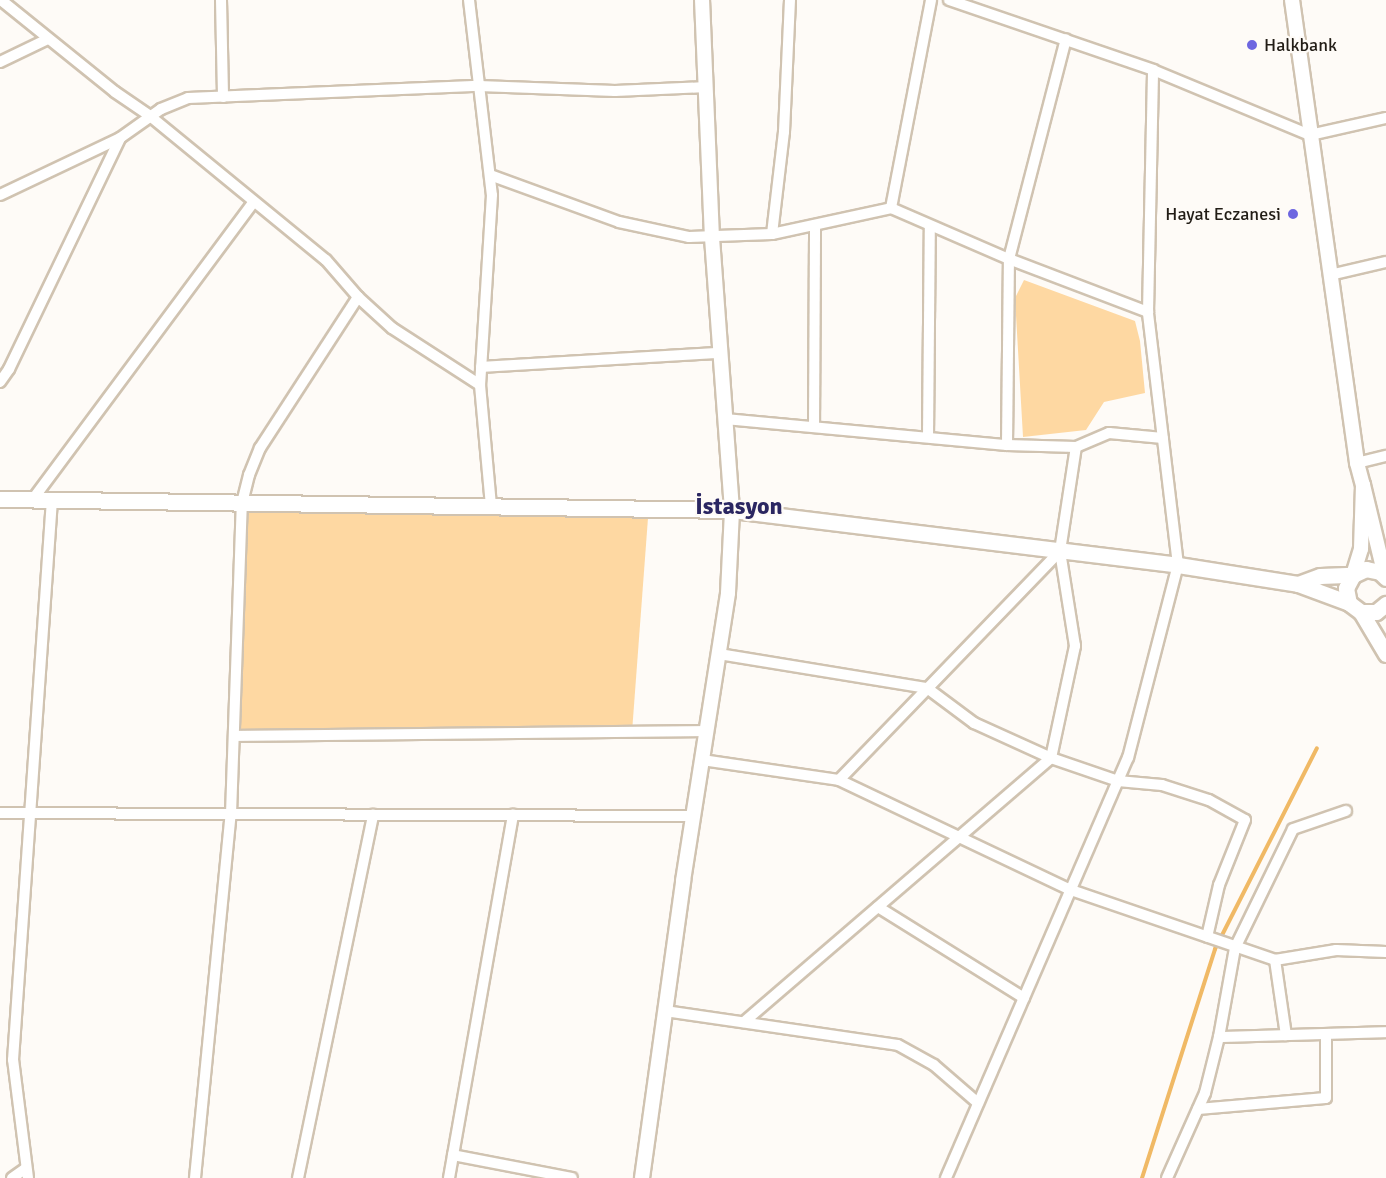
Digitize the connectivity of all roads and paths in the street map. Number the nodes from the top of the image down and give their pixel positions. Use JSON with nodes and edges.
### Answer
{"nodes":[{"id":1,"x":1,"y":0,"type":"edge"},
{"id":2,"x":221,"y":0,"type":"edge"},
{"id":3,"x":469,"y":0,"type":"edge"},
{"id":4,"x":702,"y":0,"type":"edge"},
{"id":5,"x":790,"y":0,"type":"edge"},
{"id":6,"x":931,"y":0,"type":"edge"},
{"id":7,"x":949,"y":0,"type":"edge"},
{"id":8,"x":1292,"y":0,"type":"edge"},
{"id":9,"x":48,"y":39,"type":"junction"},
{"id":10,"x":1066,"y":39,"type":"junction"},
{"id":11,"x":0,"y":62,"type":"edge"},
{"id":12,"x":1152,"y":70,"type":"junction"},
{"id":13,"x":479,"y":86,"type":"junction"},
{"id":14,"x":706,"y":87,"type":"junction"},
{"id":15,"x":223,"y":97,"type":"junction"},
{"id":16,"x":150,"y":116,"type":"junction"},
{"id":17,"x":1386,"y":118,"type":"edge"},
{"id":18,"x":1310,"y":135,"type":"junction"},
{"id":19,"x":120,"y":138,"type":"junction"},
{"id":20,"x":490,"y":175,"type":"junction"},
{"id":21,"x":0,"y":195,"type":"edge"},
{"id":22,"x":253,"y":203,"type":"junction"},
{"id":23,"x":891,"y":208,"type":"junction"},
{"id":24,"x":815,"y":225,"type":"junction"},
{"id":25,"x":930,"y":226,"type":"junction"},
{"id":26,"x":772,"y":234,"type":"junction"},
{"id":27,"x":712,"y":238,"type":"junction"},
{"id":28,"x":1009,"y":259,"type":"junction"},
{"id":29,"x":1386,"y":262,"type":"edge"},
{"id":30,"x":1330,"y":275,"type":"junction"},
{"id":31,"x":358,"y":297,"type":"junction"},
{"id":32,"x":1148,"y":312,"type":"junction"},
{"id":33,"x":720,"y":353,"type":"junction"},
{"id":34,"x":482,"y":367,"type":"junction"},
{"id":35,"x":0,"y":382,"type":"edge"},
{"id":36,"x":480,"y":385,"type":"junction"},
{"id":37,"x":725,"y":419,"type":"junction"},
{"id":38,"x":814,"y":427,"type":"junction"},
{"id":39,"x":928,"y":438,"type":"junction"},
{"id":40,"x":1163,"y":438,"type":"junction"},
{"id":41,"x":1007,"y":445,"type":"junction"},
{"id":42,"x":1076,"y":447,"type":"junction"},
{"id":43,"x":1386,"y":456,"type":"edge"},
{"id":44,"x":1357,"y":463,"type":"junction"},
{"id":45,"x":1363,"y":485,"type":"junction"},
{"id":46,"x":0,"y":499,"type":"edge"},
{"id":47,"x":33,"y":499,"type":"junction"},
{"id":48,"x":52,"y":500,"type":"junction"},
{"id":49,"x":242,"y":503,"type":"junction"},
{"id":50,"x":490,"y":506,"type":"junction"},
{"id":51,"x":732,"y":510,"type":"junction"},
{"id":52,"x":1060,"y":551,"type":"junction"},
{"id":53,"x":1178,"y":566,"type":"junction"},
{"id":54,"x":1353,"y":575,"type":"junction"},
{"id":55,"x":1386,"y":577,"type":"edge"},
{"id":56,"x":1298,"y":584,"type":"junction"},
{"id":57,"x":1386,"y":604,"type":"edge"},
{"id":58,"x":1355,"y":608,"type":"junction"},
{"id":59,"x":719,"y":654,"type":"junction"},
{"id":60,"x":1386,"y":654,"type":"edge"},
{"id":61,"x":927,"y":688,"type":"junction"},
{"id":62,"x":706,"y":731,"type":"junction"},
{"id":63,"x":234,"y":736,"type":"junction"},
{"id":64,"x":1051,"y":758,"type":"junction"},
{"id":65,"x":702,"y":760,"type":"junction"},
{"id":66,"x":839,"y":780,"type":"junction"},
{"id":67,"x":1118,"y":781,"type":"junction"},
{"id":68,"x":1346,"y":811,"type":"dead end"},
{"id":69,"x":0,"y":813,"type":"edge"},
{"id":70,"x":28,"y":813,"type":"junction"},
{"id":71,"x":231,"y":814,"type":"junction"},
{"id":72,"x":373,"y":815,"type":"junction"},
{"id":73,"x":513,"y":815,"type":"junction"},
{"id":74,"x":693,"y":816,"type":"junction"},
{"id":75,"x":957,"y":838,"type":"junction"},
{"id":76,"x":1071,"y":890,"type":"junction"},
{"id":77,"x":878,"y":907,"type":"junction"},
{"id":78,"x":1208,"y":938,"type":"junction"},
{"id":79,"x":1231,"y":947,"type":"junction"},
{"id":80,"x":1386,"y":952,"type":"edge"},
{"id":81,"x":1275,"y":960,"type":"junction"},
{"id":82,"x":1024,"y":998,"type":"junction"},
{"id":83,"x":665,"y":1011,"type":"junction"},
{"id":84,"x":744,"y":1022,"type":"junction"},
{"id":85,"x":1386,"y":1032,"type":"edge"},
{"id":86,"x":1326,"y":1034,"type":"junction"},
{"id":87,"x":1286,"y":1035,"type":"junction"},
{"id":88,"x":1219,"y":1037,"type":"junction"},
{"id":89,"x":978,"y":1103,"type":"junction"},
{"id":90,"x":1198,"y":1109,"type":"junction"},
{"id":91,"x":453,"y":1155,"type":"junction"},
{"id":92,"x":26,"y":1174,"type":"edge"},
{"id":93,"x":12,"y":1178,"type":"edge"},
{"id":94,"x":195,"y":1178,"type":"edge"},
{"id":95,"x":298,"y":1178,"type":"edge"},
{"id":96,"x":449,"y":1178,"type":"edge"},
{"id":97,"x":572,"y":1178,"type":"edge"},
{"id":98,"x":642,"y":1178,"type":"edge"},
{"id":99,"x":946,"y":1178,"type":"edge"},
{"id":100,"x":1167,"y":1178,"type":"edge"}],
"edges":[{"from":1,"to":9,"type":"street"},
{"from":2,"to":15,"type":"street"},
{"from":3,"to":13,"type":"street"},
{"from":4,"to":14,"type":"street"},
{"from":5,"to":26,"type":"street"},
{"from":6,"to":23,"type":"street"},
{"from":7,"to":10,"type":"street"},
{"from":8,"to":18,"type":"street"},
{"from":9,"to":11,"type":"street"},
{"from":9,"to":16,"type":"street"},
{"from":10,"to":12,"type":"street"},
{"from":10,"to":28,"type":"street"},
{"from":12,"to":18,"type":"street"},
{"from":12,"to":32,"type":"street"},
{"from":13,"to":14,"type":"street"},
{"from":13,"to":15,"type":"street"},
{"from":13,"to":20,"type":"street"},
{"from":14,"to":27,"type":"street"},
{"from":15,"to":16,"type":"street"},
{"from":16,"to":19,"type":"street"},
{"from":16,"to":22,"type":"street"},
{"from":17,"to":18,"type":"street"},
{"from":18,"to":30,"type":"street"},
{"from":19,"to":21,"type":"street"},
{"from":19,"to":35,"type":"street"},
{"from":20,"to":27,"type":"street"},
{"from":20,"to":34,"type":"street"},
{"from":22,"to":31,"type":"street"},
{"from":22,"to":47,"type":"street"},
{"from":23,"to":24,"type":"street"},
{"from":23,"to":25,"type":"street"},
{"from":24,"to":26,"type":"street"},
{"from":24,"to":38,"type":"street"},
{"from":25,"to":28,"type":"street"},
{"from":25,"to":39,"type":"street"},
{"from":26,"to":27,"type":"street"},
{"from":27,"to":33,"type":"street"},
{"from":28,"to":32,"type":"street"},
{"from":28,"to":41,"type":"street"},
{"from":29,"to":30,"type":"street"},
{"from":30,"to":44,"type":"street"},
{"from":31,"to":36,"type":"street"},
{"from":31,"to":49,"type":"street"},
{"from":32,"to":40,"type":"street"},
{"from":33,"to":34,"type":"street"},
{"from":33,"to":37,"type":"street"},
{"from":34,"to":36,"type":"street"},
{"from":36,"to":50,"type":"street"},
{"from":37,"to":38,"type":"street"},
{"from":37,"to":51,"type":"street"},
{"from":38,"to":39,"type":"street"},
{"from":39,"to":41,"type":"street"},
{"from":40,"to":42,"type":"street"},
{"from":40,"to":53,"type":"street"},
{"from":41,"to":42,"type":"street"},
{"from":42,"to":52,"type":"street"},
{"from":43,"to":44,"type":"street"},
{"from":44,"to":45,"type":"street"},
{"from":45,"to":54,"type":"street"},
{"from":45,"to":55,"type":"street"},
{"from":46,"to":47,"type":"main road"},
{"from":47,"to":48,"type":"main road"},
{"from":48,"to":49,"type":"main road"},
{"from":48,"to":70,"type":"street"},
{"from":49,"to":50,"type":"main road"},
{"from":49,"to":63,"type":"street"},
{"from":50,"to":51,"type":"main road"},
{"from":51,"to":52,"type":"main road"},
{"from":51,"to":59,"type":"street"},
{"from":52,"to":53,"type":"main road"},
{"from":52,"to":61,"type":"street"},
{"from":52,"to":64,"type":"street"},
{"from":53,"to":56,"type":"main road"},
{"from":53,"to":67,"type":"street"},
{"from":54,"to":55,"type":"main road"},
{"from":54,"to":56,"type":"main road"},
{"from":54,"to":58,"type":"main road"},
{"from":56,"to":58,"type":"main road"},
{"from":57,"to":58,"type":"main road"},
{"from":58,"to":60,"type":"main road"},
{"from":59,"to":61,"type":"street"},
{"from":59,"to":62,"type":"street"},
{"from":61,"to":64,"type":"street"},
{"from":61,"to":66,"type":"street"},
{"from":62,"to":63,"type":"street"},
{"from":62,"to":65,"type":"street"},
{"from":63,"to":71,"type":"street"},
{"from":64,"to":67,"type":"street"},
{"from":64,"to":75,"type":"street"},
{"from":65,"to":66,"type":"street"},
{"from":65,"to":74,"type":"street"},
{"from":66,"to":75,"type":"street"},
{"from":67,"to":76,"type":"street"},
{"from":67,"to":78,"type":"street"},
{"from":68,"to":79,"type":"street"},
{"from":69,"to":70,"type":"street"},
{"from":70,"to":71,"type":"street"},
{"from":70,"to":92,"type":"street"},
{"from":71,"to":72,"type":"street"},
{"from":71,"to":94,"type":"street"},
{"from":72,"to":73,"type":"street"},
{"from":72,"to":95,"type":"street"},
{"from":73,"to":74,"type":"street"},
{"from":73,"to":91,"type":"street"},
{"from":74,"to":83,"type":"street"},
{"from":75,"to":76,"type":"street"},
{"from":75,"to":77,"type":"street"},
{"from":76,"to":78,"type":"street"},
{"from":76,"to":82,"type":"street"},
{"from":77,"to":82,"type":"street"},
{"from":77,"to":84,"type":"street"},
{"from":78,"to":79,"type":"street"},
{"from":79,"to":81,"type":"street"},
{"from":79,"to":88,"type":"street"},
{"from":80,"to":81,"type":"street"},
{"from":81,"to":87,"type":"street"},
{"from":82,"to":89,"type":"street"},
{"from":83,"to":84,"type":"street"},
{"from":83,"to":98,"type":"street"},
{"from":84,"to":89,"type":"street"},
{"from":85,"to":86,"type":"street"},
{"from":86,"to":87,"type":"street"},
{"from":86,"to":90,"type":"street"},
{"from":87,"to":88,"type":"street"},
{"from":88,"to":90,"type":"street"},
{"from":89,"to":99,"type":"street"},
{"from":90,"to":100,"type":"street"},
{"from":91,"to":96,"type":"street"},
{"from":91,"to":97,"type":"street"},
{"from":92,"to":93,"type":"street"}]}
